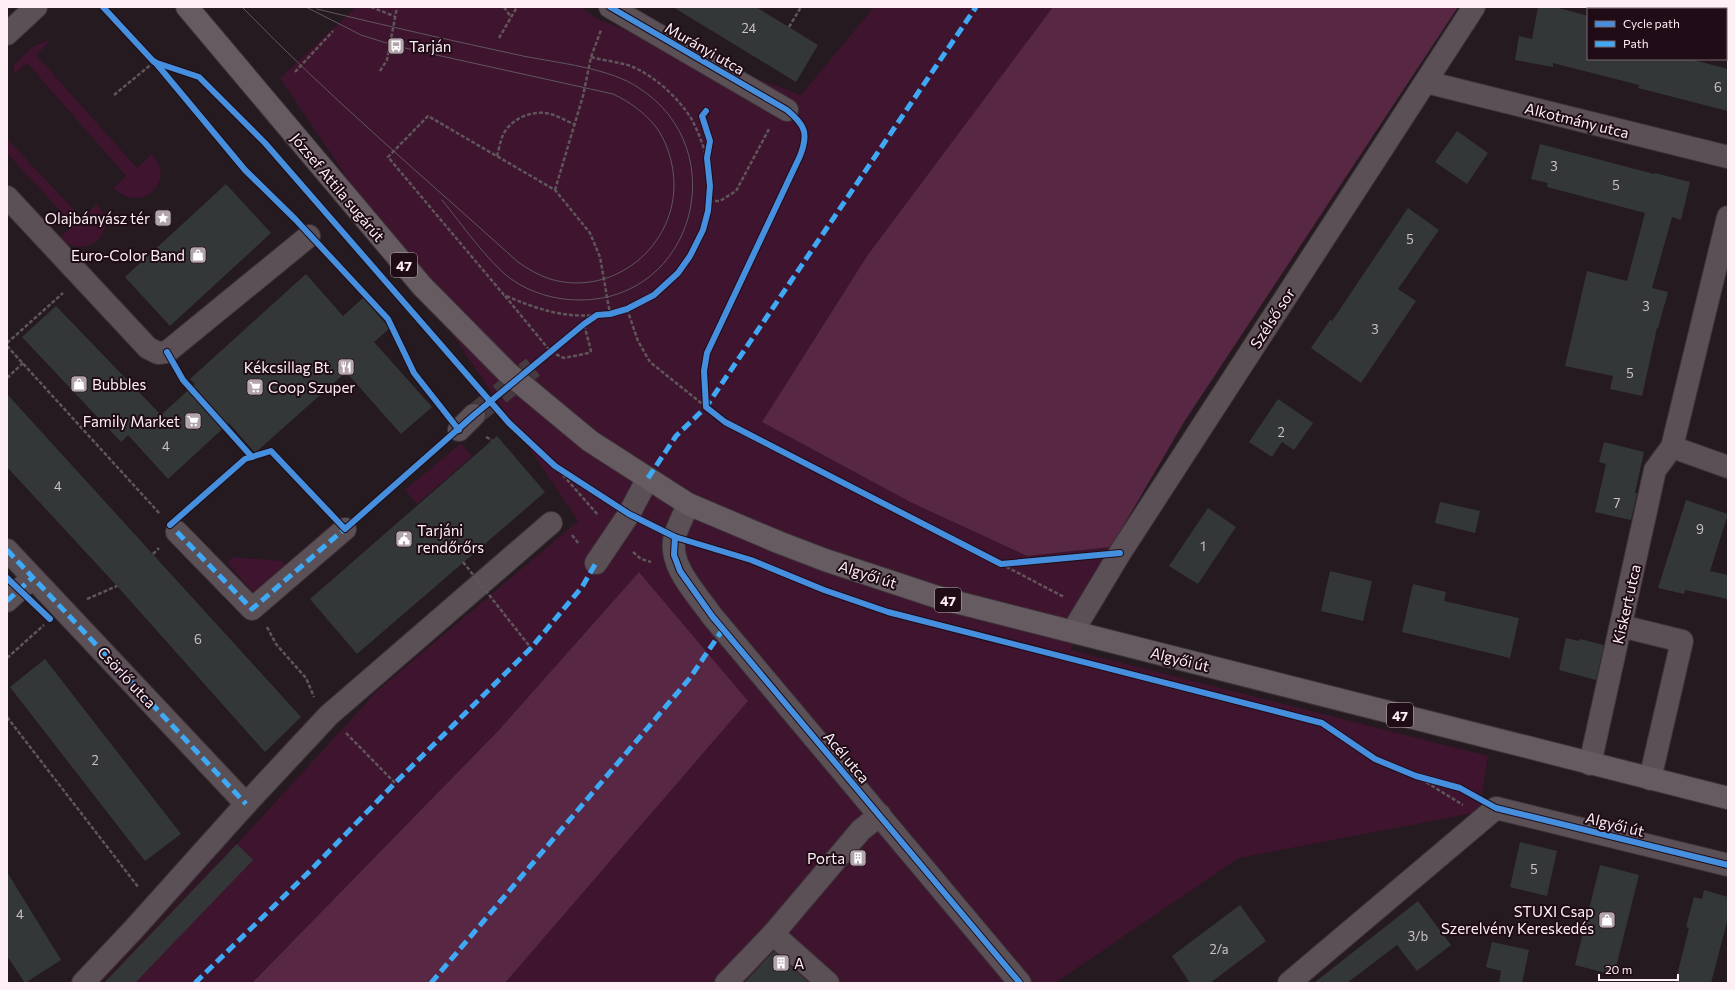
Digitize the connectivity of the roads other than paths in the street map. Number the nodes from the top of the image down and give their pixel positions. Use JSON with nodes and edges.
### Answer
{"nodes":[{"id":1,"x":36,"y":7,"type":"edge"},
{"id":2,"x":187,"y":7,"type":"edge"},
{"id":3,"x":610,"y":7,"type":"edge"},
{"id":4,"x":1474,"y":7,"type":"edge"},
{"id":5,"x":7,"y":34,"type":"edge"},
{"id":6,"x":1426,"y":82,"type":"junction"},
{"id":7,"x":784,"y":109,"type":"road end"},
{"id":8,"x":1728,"y":157,"type":"edge"},
{"id":9,"x":7,"y":197,"type":"edge"},
{"id":10,"x":1728,"y":218,"type":"edge"},
{"id":11,"x":309,"y":236,"type":"dead end"},
{"id":12,"x":1672,"y":447,"type":"junction"},
{"id":13,"x":1728,"y":467,"type":"edge"},
{"id":14,"x":648,"y":478,"type":"junction"},
{"id":15,"x":688,"y":504,"type":"junction"},
{"id":16,"x":551,"y":523,"type":"dead end"},
{"id":17,"x":345,"y":529,"type":"dead end"},
{"id":18,"x":177,"y":532,"type":"road end"},
{"id":19,"x":7,"y":550,"type":"edge"},
{"id":20,"x":596,"y":563,"type":"dead end"},
{"id":21,"x":32,"y":578,"type":"junction"},
{"id":22,"x":7,"y":601,"type":"edge"},
{"id":23,"x":1621,"y":626,"type":"junction"},
{"id":24,"x":1073,"y":631,"type":"junction"},
{"id":25,"x":1590,"y":764,"type":"junction"},
{"id":26,"x":1650,"y":779,"type":"junction"},
{"id":27,"x":1728,"y":798,"type":"edge"},
{"id":28,"x":246,"y":804,"type":"junction"},
{"id":29,"x":880,"y":815,"type":"junction"},
{"id":30,"x":1728,"y":865,"type":"edge"},
{"id":31,"x":773,"y":934,"type":"junction"},
{"id":32,"x":83,"y":983,"type":"edge"},
{"id":33,"x":726,"y":983,"type":"edge"},
{"id":34,"x":828,"y":983,"type":"edge"},
{"id":35,"x":1020,"y":983,"type":"edge"},
{"id":36,"x":1289,"y":983,"type":"edge"}],
"edges":[{"from":1,"to":5,"type":"street"},
{"from":2,"to":14,"type":"main road","name":"József Attila sugárút","number":"47"},
{"from":3,"to":7,"type":"street","name":"Murányi utca"},
{"from":4,"to":6,"type":"street","name":"Szélső sor"},
{"from":6,"to":8,"type":"street","name":"Alkotmány utca"},
{"from":6,"to":24,"type":"street","name":"Szélső sor"},
{"from":9,"to":11,"type":"street"},
{"from":10,"to":12,"type":"street","name":"Kiskert utca"},
{"from":12,"to":13,"type":"street"},
{"from":12,"to":23,"type":"street","name":"Kiskert utca"},
{"from":14,"to":15,"type":"main road","name":"Algyői út","number":"47"},
{"from":14,"to":20,"type":"street"},
{"from":15,"to":24,"type":"main road","name":"Algyői út","number":"47"},
{"from":15,"to":29,"type":"street","name":"Acél utca"},
{"from":16,"to":28,"type":"street"},
{"from":17,"to":18,"type":"street"},
{"from":19,"to":21,"type":"street","name":"Csörlő utca"},
{"from":21,"to":22,"type":"street"},
{"from":21,"to":28,"type":"street","name":"Csörlő utca"},
{"from":23,"to":25,"type":"street","name":"Kiskert utca"},
{"from":23,"to":26,"type":"street"},
{"from":24,"to":25,"type":"main road","name":"Algyői út","number":"47"},
{"from":25,"to":26,"type":"main road","name":"Algyői út","number":"47"},
{"from":26,"to":27,"type":"main road","name":"Algyői út","number":"47"},
{"from":28,"to":32,"type":"street"},
{"from":29,"to":31,"type":"street"},
{"from":29,"to":35,"type":"street","name":"Acél utca"},
{"from":30,"to":36,"type":"street","name":"Algyői út"},
{"from":31,"to":33,"type":"street"},
{"from":31,"to":34,"type":"street"}]}
